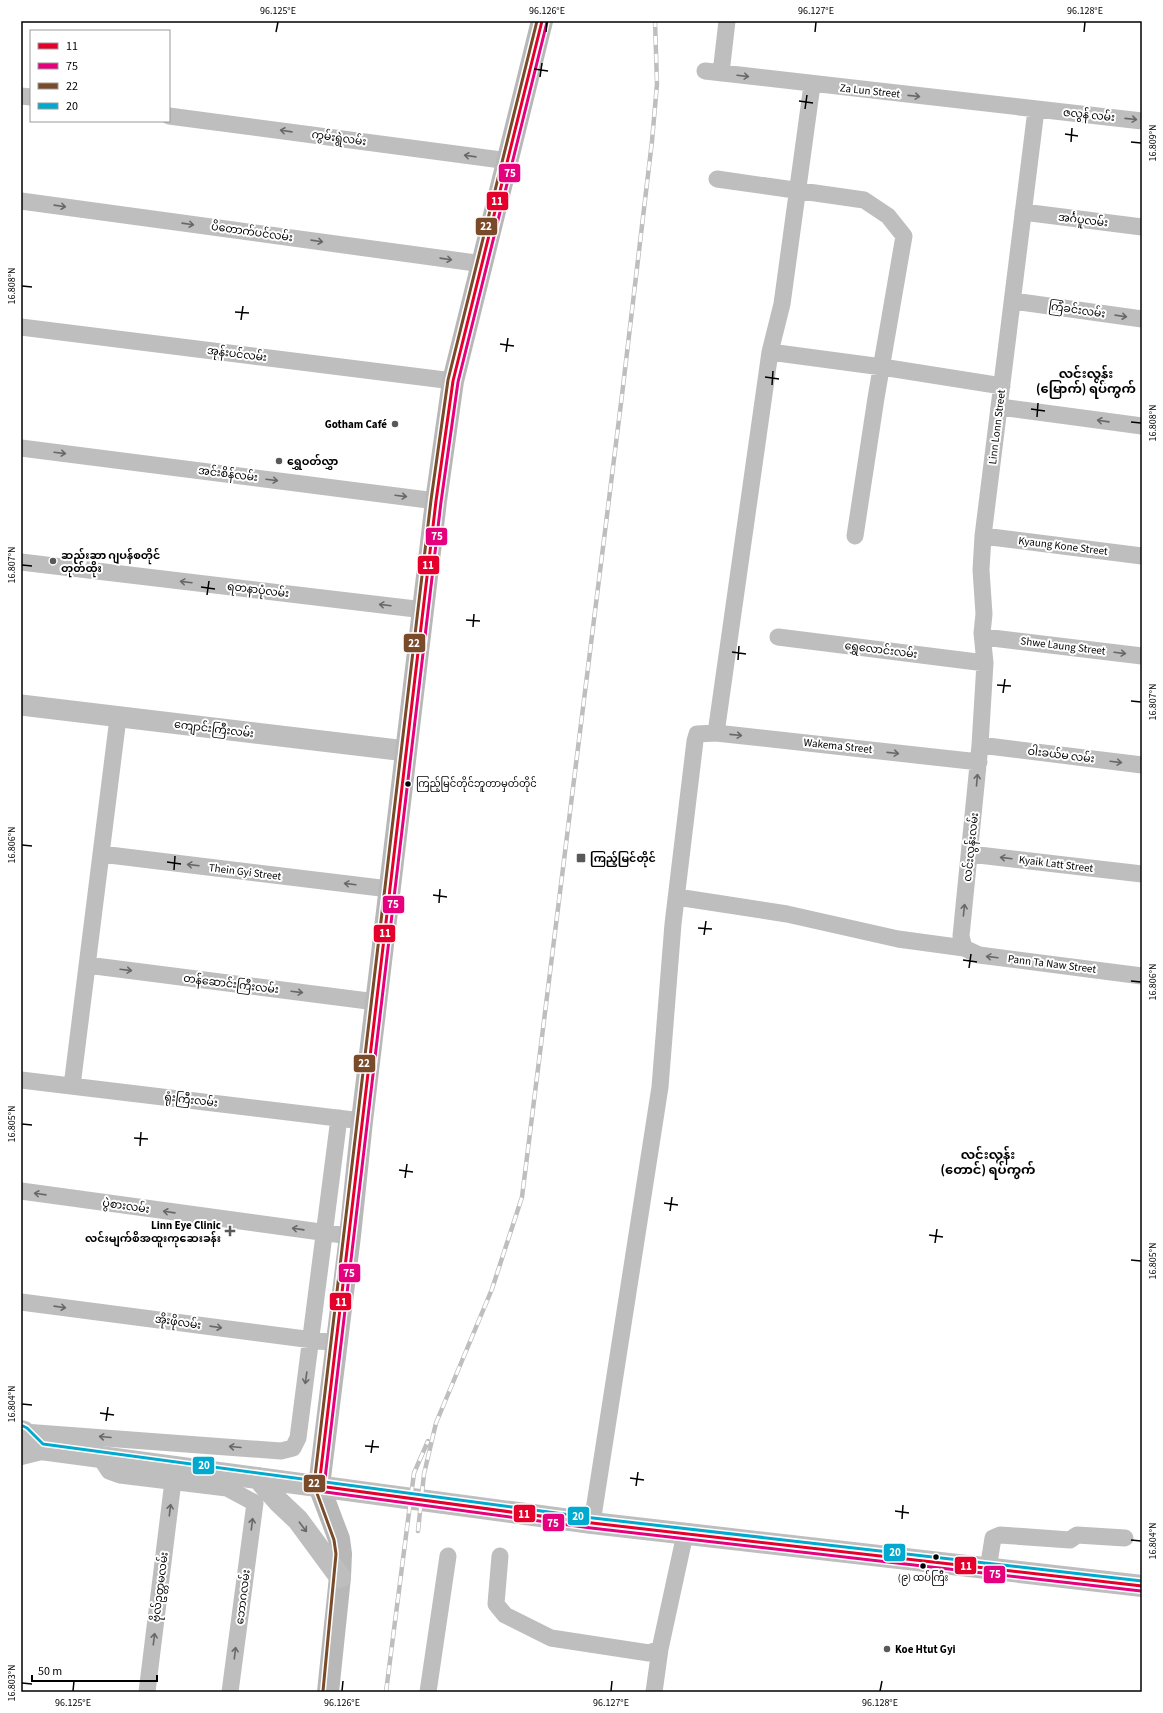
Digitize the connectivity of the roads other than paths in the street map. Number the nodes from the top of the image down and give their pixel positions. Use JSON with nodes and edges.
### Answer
{"nodes":[{"id":1,"x":542,"y":21,"type":"edge"},
{"id":2,"x":726,"y":21,"type":"edge"},
{"id":3,"x":705,"y":71,"type":"dead end"},
{"id":4,"x":722,"y":74,"type":"junction"},
{"id":5,"x":812,"y":85,"type":"junction"},
{"id":6,"x":1036,"y":110,"type":"junction"},
{"id":7,"x":170,"y":116,"type":"edge"},
{"id":8,"x":1142,"y":121,"type":"edge"},
{"id":9,"x":508,"y":161,"type":"junction"},
{"id":10,"x":717,"y":179,"type":"dead end"},
{"id":11,"x":798,"y":190,"type":"junction"},
{"id":12,"x":21,"y":201,"type":"edge"},
{"id":13,"x":1024,"y":212,"type":"junction"},
{"id":14,"x":1142,"y":227,"type":"edge"},
{"id":15,"x":483,"y":264,"type":"junction"},
{"id":16,"x":1013,"y":301,"type":"junction"},
{"id":17,"x":1142,"y":319,"type":"edge"},
{"id":18,"x":21,"y":327,"type":"edge"},
{"id":19,"x":770,"y":352,"type":"junction"},
{"id":20,"x":882,"y":367,"type":"junction"},
{"id":21,"x":453,"y":381,"type":"junction"},
{"id":22,"x":1002,"y":386,"type":"junction"},
{"id":23,"x":1000,"y":407,"type":"junction"},
{"id":24,"x":1142,"y":426,"type":"edge"},
{"id":25,"x":21,"y":448,"type":"edge"},
{"id":26,"x":436,"y":501,"type":"junction"},
{"id":27,"x":855,"y":536,"type":"dead end"},
{"id":28,"x":983,"y":536,"type":"junction"},
{"id":29,"x":1142,"y":556,"type":"edge"},
{"id":30,"x":21,"y":562,"type":"edge"},
{"id":31,"x":424,"y":610,"type":"junction"},
{"id":32,"x":778,"y":637,"type":"dead end"},
{"id":33,"x":984,"y":637,"type":"junction"},
{"id":34,"x":1142,"y":656,"type":"edge"},
{"id":35,"x":985,"y":663,"type":"junction"},
{"id":36,"x":21,"y":705,"type":"edge"},
{"id":37,"x":118,"y":718,"type":"junction"},
{"id":38,"x":716,"y":733,"type":"junction"},
{"id":39,"x":980,"y":745,"type":"junction"},
{"id":40,"x":406,"y":751,"type":"junction"},
{"id":41,"x":979,"y":762,"type":"junction"},
{"id":42,"x":1142,"y":765,"type":"edge"},
{"id":43,"x":101,"y":854,"type":"junction"},
{"id":44,"x":970,"y":854,"type":"junction"},
{"id":45,"x":1142,"y":874,"type":"edge"},
{"id":46,"x":389,"y":889,"type":"junction"},
{"id":47,"x":677,"y":897,"type":"junction"},
{"id":48,"x":964,"y":948,"type":"junction"},
{"id":49,"x":87,"y":966,"type":"junction"},
{"id":50,"x":1142,"y":976,"type":"edge"},
{"id":51,"x":376,"y":1002,"type":"junction"},
{"id":52,"x":21,"y":1080,"type":"edge"},
{"id":53,"x":72,"y":1086,"type":"junction"},
{"id":54,"x":339,"y":1118,"type":"junction"},
{"id":55,"x":362,"y":1121,"type":"junction"},
{"id":56,"x":21,"y":1191,"type":"edge"},
{"id":57,"x":325,"y":1233,"type":"junction"},
{"id":58,"x":350,"y":1236,"type":"junction"},
{"id":59,"x":21,"y":1302,"type":"edge"},
{"id":60,"x":311,"y":1340,"type":"junction"},
{"id":61,"x":336,"y":1343,"type":"junction"},
{"id":62,"x":23,"y":1432,"type":"edge"},
{"id":63,"x":31,"y":1451,"type":"edge"},
{"id":64,"x":100,"y":1457,"type":"junction"},
{"id":65,"x":258,"y":1478,"type":"junction"},
{"id":66,"x":173,"y":1481,"type":"junction"},
{"id":67,"x":319,"y":1486,"type":"junction"},
{"id":68,"x":592,"y":1523,"type":"junction"},
{"id":69,"x":685,"y":1534,"type":"junction"},
{"id":70,"x":1125,"y":1538,"type":"dead end"},
{"id":71,"x":448,"y":1556,"type":"dead end"},
{"id":72,"x":500,"y":1556,"type":"dead end"},
{"id":73,"x":988,"y":1568,"type":"junction"},
{"id":74,"x":340,"y":1577,"type":"junction"},
{"id":75,"x":1142,"y":1586,"type":"edge"},
{"id":76,"x":660,"y":1648,"type":"junction"},
{"id":77,"x":147,"y":1692,"type":"edge"},
{"id":78,"x":230,"y":1692,"type":"edge"},
{"id":79,"x":328,"y":1692,"type":"edge"},
{"id":80,"x":428,"y":1692,"type":"edge"},
{"id":81,"x":654,"y":1692,"type":"edge"}],
"edges":[{"from":1,"to":9,"type":"main road"},
{"from":2,"to":4,"type":"street"},
{"from":3,"to":4,"type":"street","name":"Za Lun Street"},
{"from":4,"to":5,"type":"street","name":"Za Lun Street","one_way":true},
{"from":5,"to":6,"type":"street","name":"Za Lun Street","one_way":true},
{"from":5,"to":11,"type":"street"},
{"from":6,"to":8,"type":"street","name":"ဇလွန် လမ်း","one_way":true},
{"from":6,"to":13,"type":"street","name":"Linn Lonn Street"},
{"from":9,"to":7,"type":"street","name":"ကွမ်းရွဲလမ်း","one_way":true},
{"from":9,"to":15,"type":"main road"},
{"from":10,"to":11,"type":"street"},
{"from":11,"to":19,"type":"street"},
{"from":11,"to":20,"type":"street"},
{"from":12,"to":15,"type":"street","name":"ပိတောက်ပင်လမ်း","one_way":true},
{"from":13,"to":14,"type":"street","name":"အင်္ဂပူလမ်း"},
{"from":13,"to":16,"type":"street","name":"Linn Lonn Street"},
{"from":15,"to":21,"type":"main road"},
{"from":16,"to":17,"type":"street","name":"ကြံခင်းလမ်း","one_way":true},
{"from":16,"to":22,"type":"street","name":"Linn Lonn Street"},
{"from":18,"to":21,"type":"street","name":"အုန်းပင်လမ်း"},
{"from":19,"to":20,"type":"street"},
{"from":19,"to":38,"type":"street"},
{"from":20,"to":22,"type":"street"},
{"from":20,"to":27,"type":"street"},
{"from":21,"to":26,"type":"main road"},
{"from":22,"to":23,"type":"street","name":"Linn Lonn Street"},
{"from":24,"to":23,"type":"street","one_way":true},
{"from":23,"to":28,"type":"street","name":"Linn Lonn Street"},
{"from":25,"to":26,"type":"street","name":"အင်းစိန်လမ်း","one_way":true},
{"from":26,"to":31,"type":"main road"},
{"from":28,"to":29,"type":"street","name":"Kyaung Kone Street"},
{"from":28,"to":33,"type":"street","name":"Linn Lonn Street"},
{"from":31,"to":30,"type":"street","name":"ရတနာပုံလမ်း","one_way":true},
{"from":31,"to":40,"type":"main road"},
{"from":32,"to":35,"type":"street","name":"ရွှေလောင်းလမ်း"},
{"from":33,"to":34,"type":"street","name":"Shwe Laung Street","one_way":true},
{"from":33,"to":35,"type":"street","name":"Linn Lonn Street"},
{"from":35,"to":39,"type":"street","name":"Linn Lonn Street"},
{"from":36,"to":37,"type":"street","name":"ကျောင်းကြီးလမ်း"},
{"from":37,"to":40,"type":"street","name":"ကျောင်းကြီးလမ်း"},
{"from":37,"to":43,"type":"street"},
{"from":38,"to":41,"type":"street","name":"Wakema Street","one_way":true},
{"from":38,"to":47,"type":"street","name":"Wakema Street"},
{"from":39,"to":41,"type":"street","name":"လင်းလွန်းလမ်း"},
{"from":39,"to":42,"type":"street","name":"ဝါးခယ်မ လမ်း","one_way":true},
{"from":40,"to":46,"type":"main road"},
{"from":44,"to":41,"type":"street","name":"လင်းလွန်းလမ်း","one_way":true},
{"from":46,"to":43,"type":"street","name":"Thein Gyi Street","one_way":true},
{"from":43,"to":49,"type":"street"},
{"from":45,"to":44,"type":"street","name":"Kyaik Latt Street","one_way":true},
{"from":48,"to":44,"type":"street","name":"လင်းလွန်းလမ်း","one_way":true},
{"from":46,"to":51,"type":"main road"},
{"from":47,"to":48,"type":"street","name":"Pann Ta Naw Street"},
{"from":47,"to":68,"type":"street"},
{"from":50,"to":48,"type":"street","name":"Pann Ta Naw Street","one_way":true},
{"from":49,"to":51,"type":"street","name":"တန်ဆောင်းကြီးလမ်း","one_way":true},
{"from":49,"to":53,"type":"street"},
{"from":51,"to":55,"type":"main road"},
{"from":52,"to":53,"type":"street","name":"ရုံးကြီးလမ်း"},
{"from":53,"to":54,"type":"street","name":"ရုံးကြီးလမ်း"},
{"from":54,"to":55,"type":"street","name":"ရုံးကြီးလမ်း"},
{"from":54,"to":57,"type":"street"},
{"from":55,"to":58,"type":"main road"},
{"from":57,"to":56,"type":"street","name":"ပွဲစားလမ်း","one_way":true},
{"from":57,"to":58,"type":"street","name":"ပွဲစားလမ်း"},
{"from":57,"to":60,"type":"street"},
{"from":58,"to":61,"type":"main road"},
{"from":59,"to":60,"type":"street","name":"အိုးဖိုလမ်း","one_way":true},
{"from":60,"to":61,"type":"street","name":"အိုးဖိုလမ်း"},
{"from":60,"to":62,"type":"street","one_way":true},
{"from":61,"to":67,"type":"main road"},
{"from":62,"to":63,"type":"main road"},
{"from":63,"to":64,"type":"main road"},
{"from":64,"to":65,"type":"main road"},
{"from":64,"to":66,"type":"street"},
{"from":65,"to":67,"type":"main road"},
{"from":65,"to":74,"type":"main road","one_way":true},
{"from":77,"to":66,"type":"street","name":"ဗိုလ်ဥတ္တမလမ်း","one_way":true},
{"from":78,"to":66,"type":"street","name":"ဘောဂလမ်း","one_way":true},
{"from":67,"to":68,"type":"main road"},
{"from":67,"to":74,"type":"main road"},
{"from":68,"to":69,"type":"main road"},
{"from":69,"to":73,"type":"main road"},
{"from":69,"to":76,"type":"street"},
{"from":70,"to":73,"type":"street"},
{"from":71,"to":80,"type":"street"},
{"from":72,"to":76,"type":"street"},
{"from":73,"to":75,"type":"main road"},
{"from":74,"to":79,"type":"main road"},
{"from":76,"to":81,"type":"street"}]}
